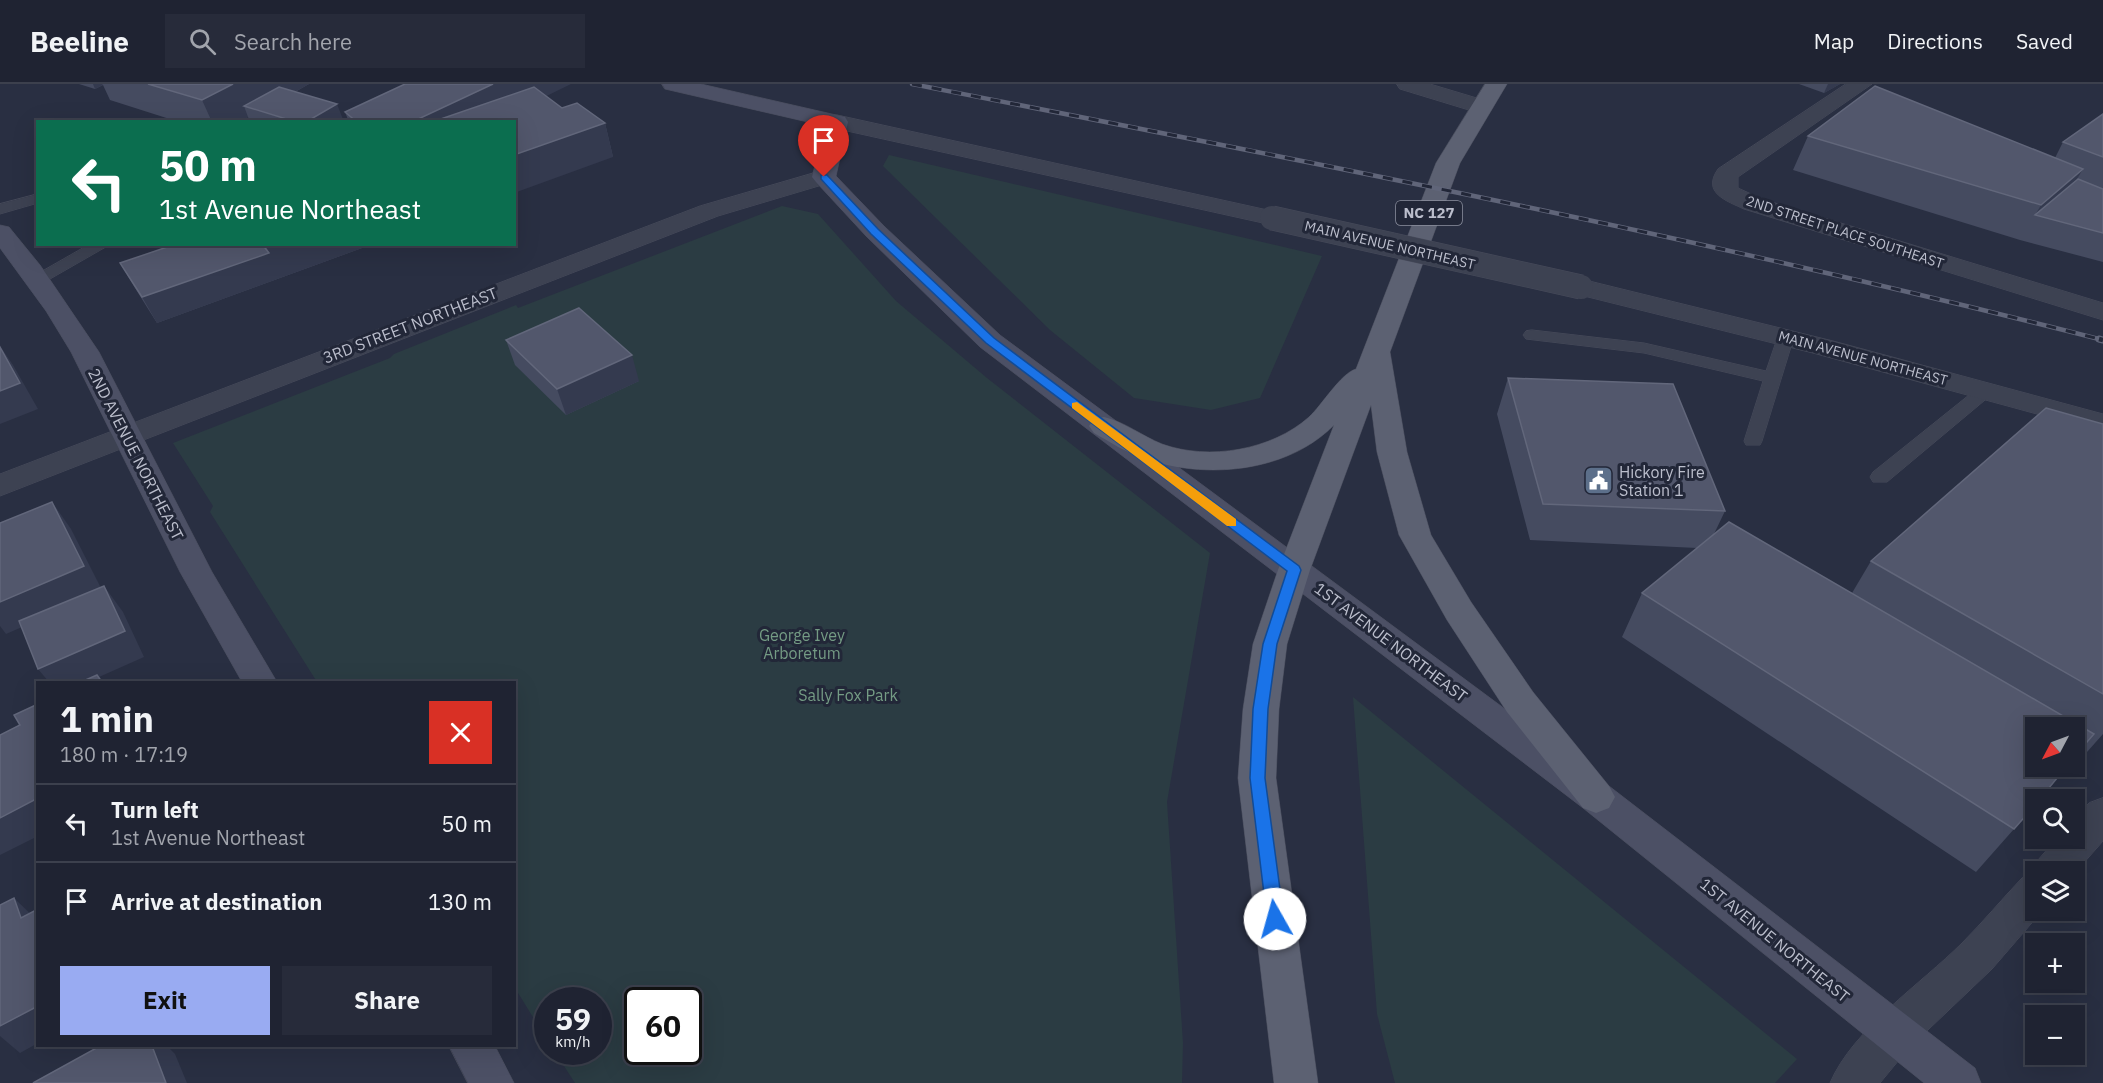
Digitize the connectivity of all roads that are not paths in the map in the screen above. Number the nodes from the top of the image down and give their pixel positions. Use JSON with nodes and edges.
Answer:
{"nodes":[{"id":1,"x":673,"y":84,"type":"edge"},
{"id":2,"x":1408,"y":84,"type":"edge"},
{"id":3,"x":1496,"y":84,"type":"edge"},
{"id":4,"x":1861,"y":84,"type":"edge"},
{"id":5,"x":1482,"y":107,"type":"junction"},
{"id":6,"x":837,"y":122,"type":"junction"},
{"id":7,"x":824,"y":177,"type":"junction"},
{"id":8,"x":36,"y":199,"type":"edge"},
{"id":9,"x":0,"y":209,"type":"edge"},
{"id":10,"x":0,"y":232,"type":"edge"},
{"id":11,"x":99,"y":246,"type":"edge"},
{"id":12,"x":37,"y":279,"type":"junction"},
{"id":13,"x":2103,"y":312,"type":"edge"},
{"id":14,"x":1532,"y":335,"type":"dead end"},
{"id":15,"x":1785,"y":337,"type":"junction"},
{"id":16,"x":1378,"y":349,"type":"junction"},
{"id":17,"x":1774,"y":378,"type":"junction"},
{"id":18,"x":1985,"y":391,"type":"junction"},
{"id":19,"x":2103,"y":423,"type":"edge"},
{"id":20,"x":1104,"y":426,"type":"junction"},
{"id":21,"x":129,"y":435,"type":"junction"},
{"id":22,"x":1753,"y":441,"type":"dead end"},
{"id":23,"x":1880,"y":477,"type":"dead end"},
{"id":24,"x":0,"y":486,"type":"edge"},
{"id":25,"x":1294,"y":570,"type":"junction"},
{"id":26,"x":260,"y":681,"type":"edge"},
{"id":27,"x":1596,"y":797,"type":"junction"},
{"id":28,"x":2103,"y":814,"type":"edge"},
{"id":29,"x":2062,"y":861,"type":"edge"},
{"id":30,"x":2025,"y":902,"type":"edge"},
{"id":31,"x":1893,"y":1034,"type":"junction"},
{"id":32,"x":472,"y":1047,"type":"edge"},
{"id":33,"x":492,"y":1083,"type":"edge"},
{"id":34,"x":1296,"y":1083,"type":"edge"},
{"id":35,"x":1852,"y":1083,"type":"edge"},
{"id":36,"x":1959,"y":1083,"type":"edge"}],
"edges":[{"from":1,"to":6,"type":"street","name":"MAIN AVENUE NORTHEAST"},
{"from":2,"to":5,"type":"street"},
{"from":3,"to":5,"type":"main road","number":"NC 127"},
{"from":4,"to":13,"type":"street","name":"2ND STREET PLACE SOUTHEAST"},
{"from":5,"to":16,"type":"main road","number":"NC 127"},
{"from":6,"to":7,"type":"street"},
{"from":6,"to":15,"type":"street","name":"MAIN AVENUE NORTHEAST","bridge":true},
{"from":7,"to":20,"type":"street","name":"1ST AVENUE NORTHEAST"},
{"from":7,"to":21,"type":"street","name":"3RD STREET NORTHEAST"},
{"from":8,"to":9,"type":"lane"},
{"from":10,"to":12,"type":"street","name":"2ND AVENUE NORTHEAST"},
{"from":11,"to":12,"type":"lane"},
{"from":12,"to":21,"type":"street","name":"2ND AVENUE NORTHEAST"},
{"from":14,"to":17,"type":"lane"},
{"from":15,"to":17,"type":"lane"},
{"from":15,"to":18,"type":"street","name":"MAIN AVENUE NORTHEAST"},
{"from":16,"to":20,"type":"main road"},
{"from":16,"to":25,"type":"main road","number":"NC 127"},
{"from":16,"to":27,"type":"main road"},
{"from":17,"to":22,"type":"lane"},
{"from":18,"to":19,"type":"street","name":"MAIN AVENUE NORTHEAST"},
{"from":18,"to":23,"type":"lane"},
{"from":20,"to":25,"type":"street","name":"1ST AVENUE NORTHEAST"},
{"from":21,"to":24,"type":"street","name":"3RD STREET NORTHEAST"},
{"from":21,"to":26,"type":"street","name":"2ND AVENUE NORTHEAST"},
{"from":25,"to":27,"type":"street","name":"1ST AVENUE NORTHEAST"},
{"from":25,"to":34,"type":"main road","number":"NC 127"},
{"from":27,"to":31,"type":"street","name":"1ST AVENUE NORTHEAST"},
{"from":28,"to":29,"type":"street"},
{"from":30,"to":31,"type":"street"},
{"from":31,"to":35,"type":"street"},
{"from":31,"to":36,"type":"street","name":"1ST AVENUE NORTHEAST"},
{"from":32,"to":33,"type":"street"}]}
